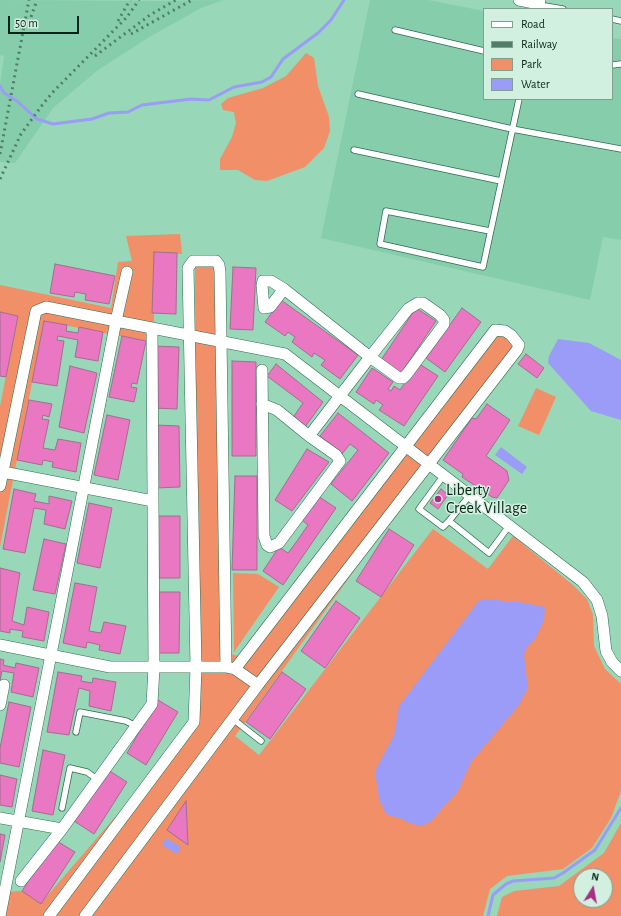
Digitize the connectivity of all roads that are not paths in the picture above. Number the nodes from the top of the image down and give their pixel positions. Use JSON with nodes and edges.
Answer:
{"nodes":[{"id":1,"x":519,"y":0,"type":"edge"},
{"id":2,"x":539,"y":4,"type":"edge"},
{"id":3,"x":558,"y":8,"type":"edge"},
{"id":4,"x":396,"y":30,"type":"dead end"},
{"id":5,"x":483,"y":51,"type":"edge"},
{"id":6,"x":358,"y":94,"type":"dead end"},
{"id":7,"x":519,"y":100,"type":"edge"},
{"id":8,"x":512,"y":129,"type":"junction"},
{"id":9,"x":354,"y":150,"type":"dead end"},
{"id":10,"x":621,"y":150,"type":"edge"},
{"id":11,"x":501,"y":181,"type":"junction"},
{"id":12,"x":490,"y":231,"type":"junction"},
{"id":13,"x":127,"y":272,"type":"dead end"},
{"id":14,"x":284,"y":289,"type":"dead end"},
{"id":15,"x":116,"y":321,"type":"junction"},
{"id":16,"x":152,"y":328,"type":"junction"},
{"id":17,"x":189,"y":334,"type":"junction"},
{"id":18,"x":220,"y":340,"type":"junction"},
{"id":19,"x":370,"y":357,"type":"junction"},
{"id":20,"x":262,"y":370,"type":"dead end"},
{"id":21,"x":340,"y":395,"type":"junction"},
{"id":22,"x":262,"y":404,"type":"junction"},
{"id":23,"x":310,"y":436,"type":"junction"},
{"id":24,"x":406,"y":445,"type":"junction"},
{"id":25,"x":430,"y":464,"type":"junction"},
{"id":26,"x":3,"y":472,"type":"junction"},
{"id":27,"x":444,"y":475,"type":"junction"},
{"id":28,"x":0,"y":486,"type":"edge"},
{"id":29,"x":84,"y":488,"type":"junction"},
{"id":30,"x":470,"y":495,"type":"junction"},
{"id":31,"x":153,"y":501,"type":"junction"},
{"id":32,"x":449,"y":521,"type":"junction"},
{"id":33,"x":509,"y":526,"type":"junction"},
{"id":34,"x":0,"y":645,"type":"edge"},
{"id":35,"x":51,"y":655,"type":"junction"},
{"id":36,"x":154,"y":667,"type":"junction"},
{"id":37,"x":196,"y":667,"type":"junction"},
{"id":38,"x":230,"y":668,"type":"junction"},
{"id":39,"x":621,"y":671,"type":"edge"},
{"id":40,"x":4,"y":685,"type":"dead end"},
{"id":41,"x":258,"y":685,"type":"junction"},
{"id":42,"x":0,"y":705,"type":"edge"},
{"id":43,"x":233,"y":719,"type":"junction"},
{"id":44,"x":137,"y":726,"type":"junction"},
{"id":45,"x":76,"y":732,"type":"dead end"},
{"id":46,"x":261,"y":740,"type":"dead end"},
{"id":47,"x":98,"y":780,"type":"junction"},
{"id":48,"x":62,"y":808,"type":"dead end"},
{"id":49,"x":0,"y":818,"type":"edge"},
{"id":50,"x":19,"y":821,"type":"junction"},
{"id":51,"x":62,"y":829,"type":"junction"},
{"id":52,"x":4,"y":878,"type":"edge"},
{"id":53,"x":21,"y":881,"type":"dead end"},
{"id":54,"x":0,"y":916,"type":"edge"},
{"id":55,"x":49,"y":916,"type":"edge"},
{"id":56,"x":85,"y":916,"type":"edge"}],
"edges":[{"from":1,"to":2,"type":"street"},
{"from":2,"to":3,"type":"lane"},
{"from":4,"to":5,"type":"lane"},
{"from":6,"to":8,"type":"lane"},
{"from":7,"to":8,"type":"lane"},
{"from":8,"to":10,"type":"lane"},
{"from":8,"to":11,"type":"lane"},
{"from":9,"to":11,"type":"lane"},
{"from":11,"to":12,"type":"lane"},
{"from":12,"to":12,"type":"lane"},
{"from":13,"to":15,"type":"street"},
{"from":14,"to":19,"type":"street"},
{"from":15,"to":16,"type":"street"},
{"from":15,"to":26,"type":"street"},
{"from":15,"to":29,"type":"street"},
{"from":16,"to":17,"type":"street"},
{"from":16,"to":31,"type":"street"},
{"from":17,"to":18,"type":"street"},
{"from":17,"to":18,"type":"street"},
{"from":17,"to":37,"type":"street"},
{"from":18,"to":21,"type":"street"},
{"from":18,"to":38,"type":"street"},
{"from":19,"to":19,"type":"street"},
{"from":19,"to":21,"type":"street"},
{"from":20,"to":22,"type":"street"},
{"from":21,"to":23,"type":"street"},
{"from":21,"to":24,"type":"street"},
{"from":22,"to":23,"type":"street"},
{"from":22,"to":23,"type":"street"},
{"from":24,"to":25,"type":"street"},
{"from":24,"to":25,"type":"street"},
{"from":24,"to":38,"type":"street"},
{"from":25,"to":27,"type":"street"},
{"from":25,"to":41,"type":"street"},
{"from":26,"to":28,"type":"street"},
{"from":26,"to":29,"type":"street"},
{"from":27,"to":30,"type":"street"},
{"from":27,"to":32,"type":"lane"},
{"from":29,"to":31,"type":"street"},
{"from":29,"to":35,"type":"street"},
{"from":30,"to":32,"type":"lane"},
{"from":30,"to":33,"type":"street"},
{"from":31,"to":36,"type":"street"},
{"from":32,"to":33,"type":"lane"},
{"from":33,"to":39,"type":"street"},
{"from":34,"to":35,"type":"street"},
{"from":35,"to":36,"type":"street"},
{"from":35,"to":50,"type":"street"},
{"from":36,"to":37,"type":"street"},
{"from":36,"to":44,"type":"street"},
{"from":37,"to":38,"type":"street"},
{"from":37,"to":55,"type":"street"},
{"from":38,"to":41,"type":"street"},
{"from":40,"to":42,"type":"street"},
{"from":41,"to":43,"type":"street"},
{"from":43,"to":46,"type":"lane"},
{"from":43,"to":56,"type":"street"},
{"from":44,"to":45,"type":"lane"},
{"from":44,"to":47,"type":"street"},
{"from":47,"to":48,"type":"lane"},
{"from":47,"to":51,"type":"street"},
{"from":49,"to":50,"type":"street"},
{"from":50,"to":51,"type":"street"},
{"from":50,"to":52,"type":"street"},
{"from":51,"to":53,"type":"street"},
{"from":52,"to":54,"type":"street"}]}
